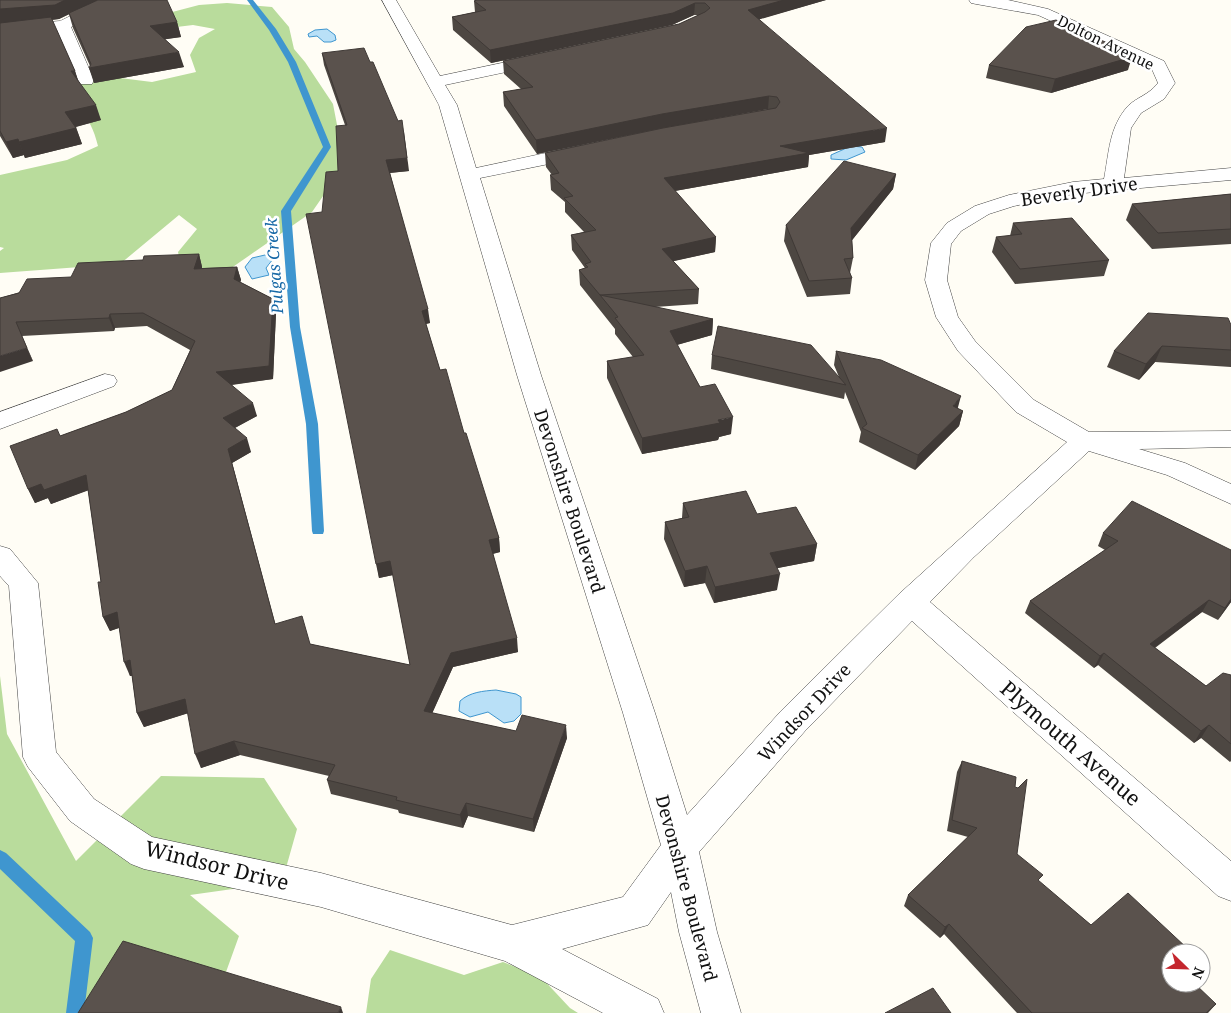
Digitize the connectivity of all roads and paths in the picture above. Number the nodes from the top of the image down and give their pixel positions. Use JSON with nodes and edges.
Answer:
{"nodes":[{"id":1,"x":111,"y":0,"type":"edge"},
{"id":2,"x":389,"y":0,"type":"edge"},
{"id":3,"x":976,"y":0,"type":"edge"},
{"id":4,"x":63,"y":25,"type":"junction"},
{"id":5,"x":0,"y":31,"type":"edge"},
{"id":6,"x":550,"y":65,"type":"edge"},
{"id":7,"x":86,"y":80,"type":"dead end"},
{"id":8,"x":439,"y":88,"type":"junction"},
{"id":9,"x":604,"y":147,"type":"edge"},
{"id":10,"x":1231,"y":174,"type":"edge"},
{"id":11,"x":469,"y":175,"type":"junction"},
{"id":12,"x":1113,"y":184,"type":"junction"},
{"id":13,"x":105,"y":381,"type":"dead end"},
{"id":14,"x":0,"y":421,"type":"edge"},
{"id":15,"x":1231,"y":439,"type":"edge"},
{"id":16,"x":1084,"y":441,"type":"junction"},
{"id":17,"x":1231,"y":495,"type":"edge"},
{"id":18,"x":0,"y":556,"type":"edge"},
{"id":19,"x":910,"y":602,"type":"junction"},
{"id":20,"x":680,"y":848,"type":"junction"},
{"id":21,"x":1231,"y":884,"type":"edge"},
{"id":22,"x":512,"y":944,"type":"junction"},
{"id":23,"x":644,"y":1013,"type":"edge"},
{"id":24,"x":722,"y":1013,"type":"edge"}],
"edges":[{"from":1,"to":4,"type":"street"},
{"from":2,"to":8,"type":"street","name":"Devonshire Boulevard"},
{"from":3,"to":12,"type":"street","name":"Dolton Avenue"},
{"from":4,"to":5,"type":"street"},
{"from":4,"to":7,"type":"street"},
{"from":6,"to":8,"type":"street"},
{"from":8,"to":11,"type":"street","name":"Devonshire Boulevard"},
{"from":9,"to":11,"type":"street"},
{"from":10,"to":12,"type":"street","name":"Beverly Drive"},
{"from":11,"to":20,"type":"street","name":"Devonshire Boulevard"},
{"from":12,"to":16,"type":"street","name":"Beverly Drive"},
{"from":13,"to":14,"type":"street"},
{"from":15,"to":16,"type":"street"},
{"from":16,"to":17,"type":"street","name":"Beverly Drive"},
{"from":16,"to":19,"type":"street","name":"Windsor Drive"},
{"from":18,"to":22,"type":"street","name":"Windsor Drive"},
{"from":19,"to":20,"type":"street","name":"Windsor Drive"},
{"from":19,"to":21,"type":"street","name":"Plymouth Avenue"},
{"from":20,"to":22,"type":"street","name":"Windsor Drive"},
{"from":20,"to":24,"type":"street","name":"Devonshire Boulevard"},
{"from":22,"to":23,"type":"street","name":"Windsor Drive"}]}
